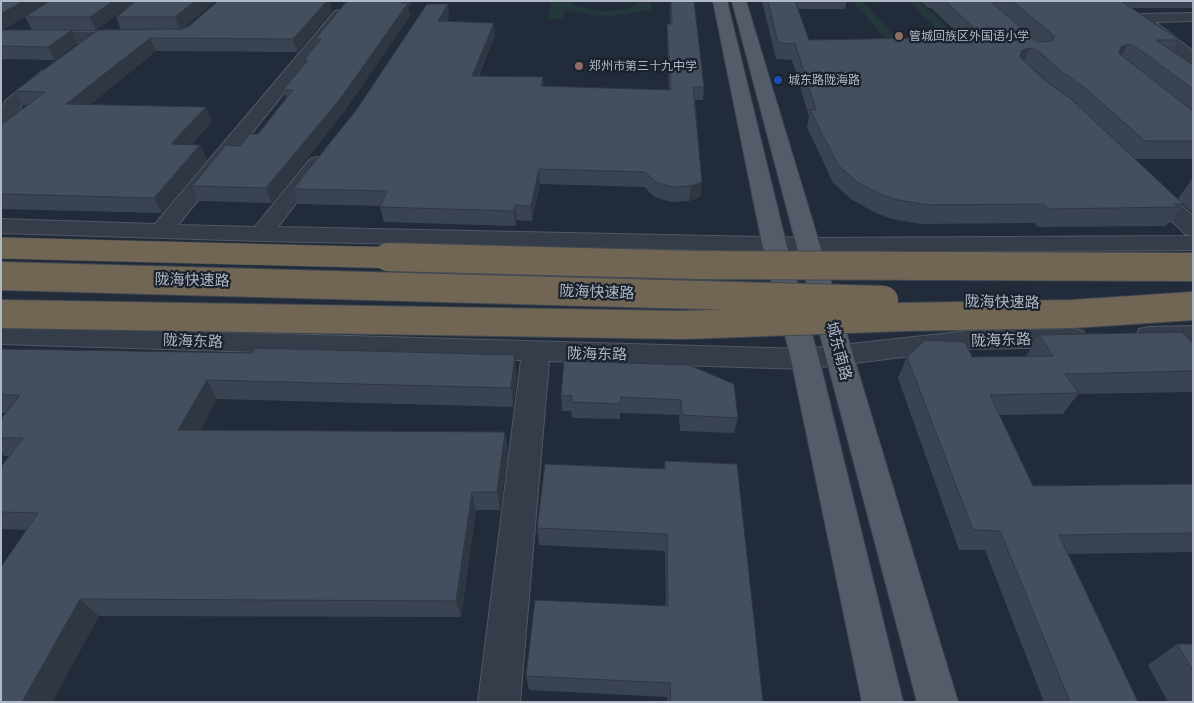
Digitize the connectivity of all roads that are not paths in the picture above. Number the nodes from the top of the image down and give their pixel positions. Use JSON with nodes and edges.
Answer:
{"nodes":[{"id":1,"x":720,"y":1,"type":"edge"},
{"id":2,"x":739,"y":1,"type":"edge"},
{"id":3,"x":331,"y":5,"type":"dead end"},
{"id":4,"x":1193,"y":17,"type":"edge"},
{"id":5,"x":32,"y":21,"type":"edge"},
{"id":6,"x":120,"y":21,"type":"edge"},
{"id":7,"x":99,"y":36,"type":"junction"},
{"id":8,"x":4,"y":38,"type":"edge"},
{"id":9,"x":146,"y":38,"type":"edge"},
{"id":10,"x":76,"y":53,"type":"edge"},
{"id":11,"x":1193,"y":59,"type":"edge"},
{"id":12,"x":61,"y":65,"type":"edge"},
{"id":13,"x":1,"y":135,"type":"edge"},
{"id":14,"x":328,"y":149,"type":"edge"},
{"id":15,"x":1138,"y":176,"type":"edge"},
{"id":16,"x":1,"y":226,"type":"edge"},
{"id":17,"x":1193,"y":229,"type":"edge"},
{"id":18,"x":161,"y":231,"type":"junction"},
{"id":19,"x":261,"y":234,"type":"junction"},
{"id":20,"x":1193,"y":242,"type":"edge"},
{"id":21,"x":774,"y":243,"type":"junction"},
{"id":22,"x":810,"y":245,"type":"junction"},
{"id":23,"x":1,"y":248,"type":"edge"},
{"id":24,"x":1193,"y":267,"type":"edge"},
{"id":25,"x":1,"y":276,"type":"edge"},
{"id":26,"x":1193,"y":299,"type":"edge"},
{"id":27,"x":1193,"y":306,"type":"edge"},
{"id":28,"x":1,"y":314,"type":"edge"},
{"id":29,"x":1,"y":335,"type":"edge"},
{"id":30,"x":1098,"y":337,"type":"edge"},
{"id":31,"x":1128,"y":337,"type":"edge"},
{"id":32,"x":1182,"y":343,"type":"edge"},
{"id":33,"x":536,"y":352,"type":"junction"},
{"id":34,"x":839,"y":354,"type":"junction"},
{"id":35,"x":805,"y":359,"type":"junction"},
{"id":36,"x":499,"y":702,"type":"edge"},
{"id":37,"x":883,"y":702,"type":"edge"},
{"id":38,"x":938,"y":702,"type":"edge"}],
"edges":[{"from":1,"to":21,"type":"main road"},
{"from":2,"to":22,"type":"main road","name":"城东南路"},
{"from":3,"to":18,"type":"street"},
{"from":4,"to":11,"type":"street"},
{"from":5,"to":8,"type":"street"},
{"from":6,"to":7,"type":"street"},
{"from":7,"to":8,"type":"street"},
{"from":7,"to":9,"type":"street"},
{"from":7,"to":10,"type":"street"},
{"from":12,"to":13,"type":"street"},
{"from":14,"to":19,"type":"street"},
{"from":15,"to":17,"type":"street"},
{"from":16,"to":18,"type":"street"},
{"from":18,"to":19,"type":"street"},
{"from":19,"to":21,"type":"street"},
{"from":20,"to":22,"type":"street"},
{"from":21,"to":22,"type":"street"},
{"from":21,"to":35,"type":"main road"},
{"from":22,"to":34,"type":"main road","name":"城东南路"},
{"from":23,"to":24,"type":"highway","name":"陇海快速路","bridge":true},
{"from":25,"to":26,"type":"highway","name":"陇海快速路","bridge":true},
{"from":27,"to":28,"type":"highway","bridge":true},
{"from":29,"to":33,"type":"street","name":"陇海东路"},
{"from":30,"to":34,"type":"street","name":"陇海东路"},
{"from":31,"to":32,"type":"street"},
{"from":33,"to":35,"type":"street","name":"陇海东路"},
{"from":33,"to":36,"type":"street"},
{"from":34,"to":35,"type":"street","name":"陇海东路"},
{"from":34,"to":38,"type":"main road","name":"城东南路"},
{"from":35,"to":37,"type":"main road"}]}
